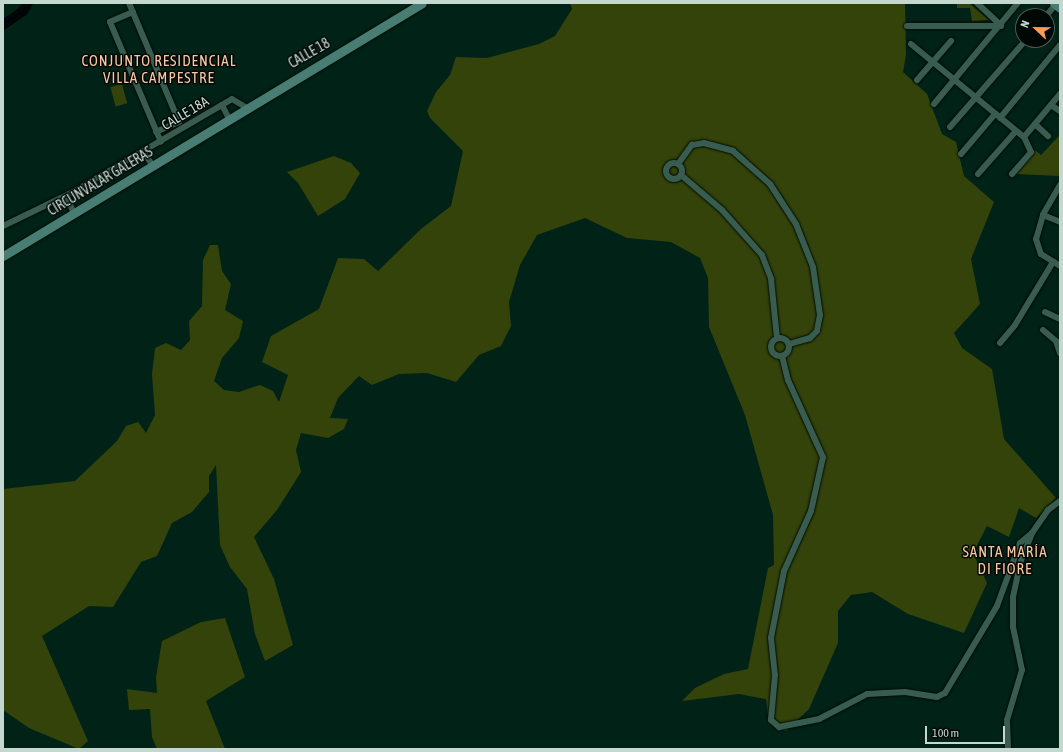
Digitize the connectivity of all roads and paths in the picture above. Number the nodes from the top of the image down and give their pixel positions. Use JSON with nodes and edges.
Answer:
{"nodes":[{"id":1,"x":129,"y":3,"type":"edge"},
{"id":2,"x":422,"y":3,"type":"edge"},
{"id":3,"x":977,"y":3,"type":"edge"},
{"id":4,"x":1018,"y":3,"type":"edge"},
{"id":5,"x":133,"y":12,"type":"junction"},
{"id":6,"x":907,"y":26,"type":"dead end"},
{"id":7,"x":1001,"y":26,"type":"junction"},
{"id":8,"x":951,"y":41,"type":"dead end"},
{"id":9,"x":911,"y":44,"type":"dead end"},
{"id":10,"x":1060,"y":45,"type":"edge"},
{"id":11,"x":1019,"y":48,"type":"edge"},
{"id":12,"x":933,"y":62,"type":"junction"},
{"id":13,"x":917,"y":80,"type":"dead end"},
{"id":14,"x":955,"y":83,"type":"junction"},
{"id":15,"x":1060,"y":94,"type":"edge"},
{"id":16,"x":976,"y":98,"type":"junction"},
{"id":17,"x":934,"y":104,"type":"dead end"},
{"id":18,"x":1051,"y":105,"type":"junction"},
{"id":19,"x":222,"y":106,"type":"junction"},
{"id":20,"x":247,"y":108,"type":"junction"},
{"id":21,"x":1060,"y":111,"type":"edge"},
{"id":22,"x":997,"y":116,"type":"junction"},
{"id":23,"x":229,"y":119,"type":"junction"},
{"id":24,"x":1035,"y":124,"type":"junction"},
{"id":25,"x":950,"y":128,"type":"dead end"},
{"id":26,"x":212,"y":130,"type":"joint"},
{"id":27,"x":1016,"y":131,"type":"junction"},
{"id":28,"x":156,"y":132,"type":"junction"},
{"id":29,"x":1048,"y":136,"type":"dead end"},
{"id":30,"x":1024,"y":137,"type":"junction"},
{"id":31,"x":161,"y":142,"type":"junction"},
{"id":32,"x":144,"y":153,"type":"junction"},
{"id":33,"x":961,"y":154,"type":"dead end"},
{"id":34,"x":678,"y":164,"type":"junction"},
{"id":35,"x":153,"y":166,"type":"junction"},
{"id":36,"x":682,"y":174,"type":"junction"},
{"id":37,"x":978,"y":174,"type":"dead end"},
{"id":38,"x":1012,"y":174,"type":"dead end"},
{"id":39,"x":1060,"y":185,"type":"edge"},
{"id":40,"x":66,"y":196,"type":"junction"},
{"id":41,"x":74,"y":214,"type":"junction"},
{"id":42,"x":1043,"y":215,"type":"junction"},
{"id":43,"x":1060,"y":222,"type":"edge"},
{"id":44,"x":3,"y":226,"type":"edge"},
{"id":45,"x":3,"y":256,"type":"edge"},
{"id":46,"x":1053,"y":262,"type":"junction"},
{"id":47,"x":1060,"y":266,"type":"edge"},
{"id":48,"x":1045,"y":312,"type":"dead end"},
{"id":49,"x":1060,"y":319,"type":"edge"},
{"id":50,"x":1043,"y":330,"type":"dead end"},
{"id":51,"x":777,"y":338,"type":"junction"},
{"id":52,"x":1000,"y":343,"type":"dead end"},
{"id":53,"x":789,"y":344,"type":"junction"},
{"id":54,"x":1060,"y":353,"type":"edge"},
{"id":55,"x":782,"y":356,"type":"junction"},
{"id":56,"x":1060,"y":501,"type":"edge"},
{"id":57,"x":1032,"y":532,"type":"junction"},
{"id":58,"x":1008,"y":749,"type":"edge"}],
"edges":[{"from":1,"to":5,"type":"street"},
{"from":2,"to":20,"type":"main road","name":"CALLE 18"},
{"from":3,"to":7,"type":"street"},
{"from":4,"to":7,"type":"street"},
{"from":5,"to":28,"type":"street"},
{"from":5,"to":28,"type":"street"},
{"from":6,"to":7,"type":"street"},
{"from":7,"to":14,"type":"street"},
{"from":8,"to":12,"type":"street"},
{"from":9,"to":12,"type":"street"},
{"from":10,"to":22,"type":"street"},
{"from":11,"to":16,"type":"street"},
{"from":12,"to":13,"type":"street"},
{"from":12,"to":14,"type":"street"},
{"from":14,"to":16,"type":"street"},
{"from":14,"to":17,"type":"street"},
{"from":15,"to":18,"type":"street"},
{"from":16,"to":22,"type":"street"},
{"from":16,"to":25,"type":"street"},
{"from":18,"to":21,"type":"street"},
{"from":18,"to":24,"type":"street"},
{"from":19,"to":20,"type":"street","name":"CALLE 18A"},
{"from":19,"to":23,"type":"street"},
{"from":19,"to":31,"type":"street","name":"CALLE 18A"},
{"from":20,"to":23,"type":"main road","name":"CALLE 18"},
{"from":22,"to":27,"type":"street"},
{"from":22,"to":33,"type":"street"},
{"from":23,"to":26,"type":"main road","name":"CALLE 18"},
{"from":24,"to":29,"type":"street"},
{"from":24,"to":30,"type":"street"},
{"from":26,"to":35,"type":"main road","name":"CIRCUNVALAR GALERAS"},
{"from":27,"to":30,"type":"street"},
{"from":27,"to":37,"type":"street"},
{"from":28,"to":31,"type":"street"},
{"from":30,"to":38,"type":"street"},
{"from":31,"to":32,"type":"street","name":"CALLE 18A"},
{"from":32,"to":35,"type":"street"},
{"from":32,"to":40,"type":"street","name":"CALLE 18A"},
{"from":34,"to":36,"type":"street"},
{"from":34,"to":36,"type":"street"},
{"from":34,"to":53,"type":"street"},
{"from":35,"to":41,"type":"main road","name":"CIRCUNVALAR GALERAS"},
{"from":36,"to":51,"type":"street"},
{"from":39,"to":42,"type":"street"},
{"from":40,"to":41,"type":"street"},
{"from":40,"to":44,"type":"street","name":"CALLE 18A"},
{"from":41,"to":45,"type":"main road","name":"CIRCUNVALAR GALERAS"},
{"from":42,"to":43,"type":"street"},
{"from":42,"to":46,"type":"street"},
{"from":46,"to":47,"type":"street"},
{"from":46,"to":52,"type":"street"},
{"from":48,"to":49,"type":"street"},
{"from":50,"to":54,"type":"street"},
{"from":51,"to":53,"type":"street"},
{"from":51,"to":55,"type":"street"},
{"from":53,"to":55,"type":"street"},
{"from":55,"to":57,"type":"street"},
{"from":56,"to":57,"type":"street"},
{"from":57,"to":58,"type":"street"}]}
